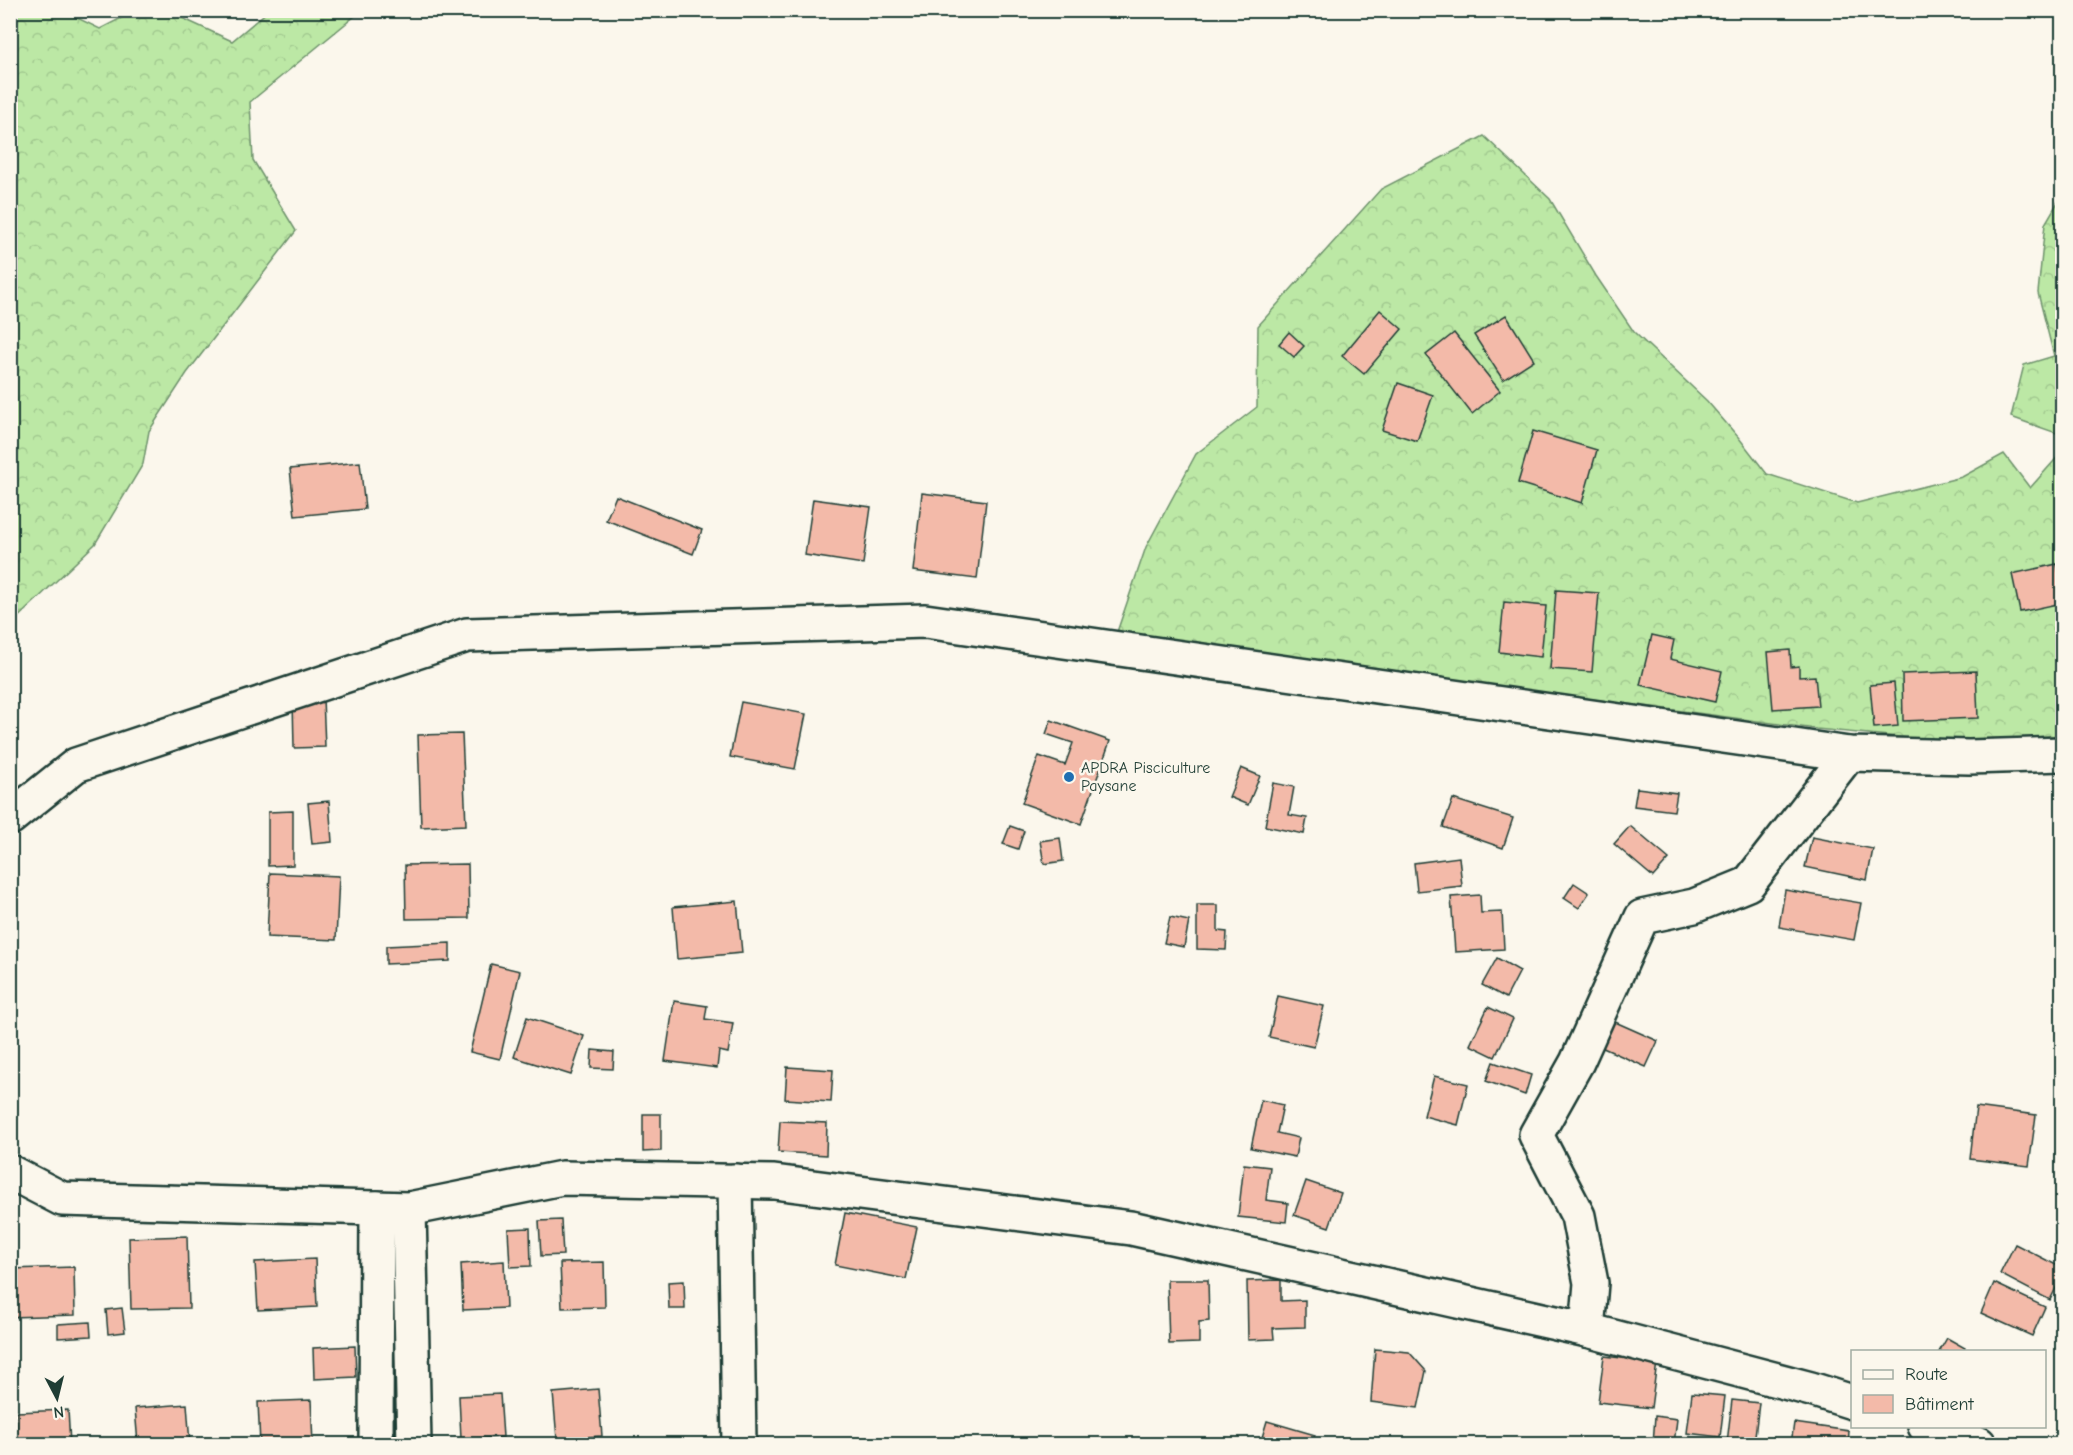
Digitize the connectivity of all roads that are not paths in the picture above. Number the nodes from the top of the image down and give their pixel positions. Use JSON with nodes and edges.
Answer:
{"nodes":[{"id":1,"x":1849,"y":754,"type":"junction"},
{"id":2,"x":2062,"y":754,"type":"edge"},
{"id":3,"x":10,"y":818,"type":"edge"},
{"id":4,"x":10,"y":1172,"type":"edge"},
{"id":5,"x":735,"y":1181,"type":"junction"},
{"id":6,"x":393,"y":1208,"type":"junction"},
{"id":7,"x":1587,"y":1330,"type":"junction"},
{"id":8,"x":1851,"y":1402,"type":"edge"},
{"id":9,"x":1931,"y":1428,"type":"edge"},
{"id":10,"x":376,"y":1444,"type":"edge"},
{"id":11,"x":414,"y":1444,"type":"edge"},
{"id":12,"x":739,"y":1444,"type":"edge"},
{"id":13,"x":1979,"y":1444,"type":"edge"}],
"edges":[{"from":1,"to":2,"type":"street"},
{"from":1,"to":3,"type":"street"},
{"from":1,"to":7,"type":"street"},
{"from":4,"to":6,"type":"street"},
{"from":5,"to":6,"type":"street"},
{"from":5,"to":7,"type":"street"},
{"from":5,"to":12,"type":"street"},
{"from":6,"to":10,"type":"street"},
{"from":6,"to":11,"type":"street"},
{"from":7,"to":8,"type":"street"},
{"from":9,"to":13,"type":"street"}]}
